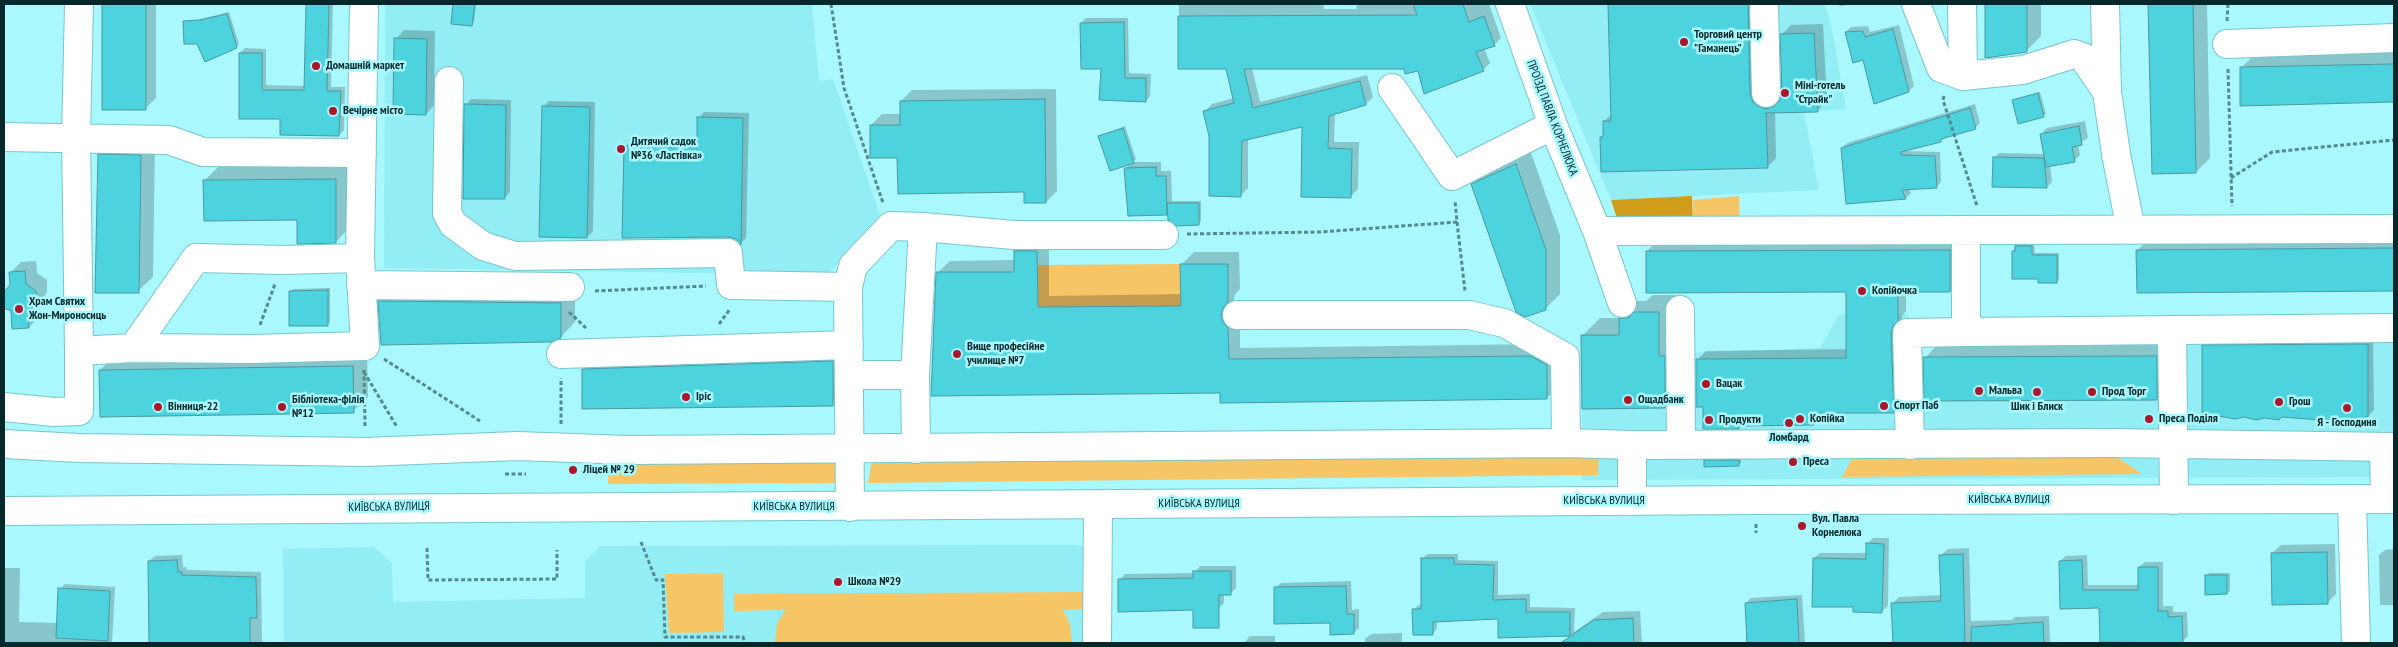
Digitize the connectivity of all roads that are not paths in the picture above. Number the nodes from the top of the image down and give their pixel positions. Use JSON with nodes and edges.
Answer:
{"nodes":[{"id":1,"x":79,"y":4,"type":"edge"},
{"id":2,"x":364,"y":4,"type":"edge"},
{"id":3,"x":1510,"y":4,"type":"edge"},
{"id":4,"x":1764,"y":4,"type":"edge"},
{"id":5,"x":1916,"y":4,"type":"edge"},
{"id":6,"x":1962,"y":4,"type":"edge"},
{"id":7,"x":2105,"y":4,"type":"edge"},
{"id":8,"x":2394,"y":38,"type":"edge"},
{"id":9,"x":2227,"y":44,"type":"road end"},
{"id":10,"x":1955,"y":73,"type":"junction"},
{"id":11,"x":449,"y":81,"type":"dead end"},
{"id":12,"x":1392,"y":88,"type":"dead end"},
{"id":13,"x":2107,"y":92,"type":"junction"},
{"id":14,"x":1766,"y":93,"type":"dead end"},
{"id":15,"x":1553,"y":125,"type":"junction"},
{"id":16,"x":4,"y":137,"type":"edge"},
{"id":17,"x":76,"y":138,"type":"junction"},
{"id":18,"x":362,"y":153,"type":"junction"},
{"id":19,"x":922,"y":227,"type":"junction"},
{"id":20,"x":1973,"y":230,"type":"junction"},
{"id":21,"x":2131,"y":230,"type":"junction"},
{"id":22,"x":2394,"y":230,"type":"edge"},
{"id":23,"x":1597,"y":231,"type":"junction"},
{"id":24,"x":1164,"y":234,"type":"road end"},
{"id":25,"x":360,"y":258,"type":"junction"},
{"id":26,"x":361,"y":285,"type":"junction"},
{"id":27,"x":848,"y":287,"type":"junction"},
{"id":28,"x":576,"y":295,"type":"road end"},
{"id":29,"x":1622,"y":303,"type":"dead end"},
{"id":30,"x":1680,"y":310,"type":"dead end"},
{"id":31,"x":1237,"y":315,"type":"dead end"},
{"id":32,"x":2394,"y":328,"type":"edge"},
{"id":33,"x":2172,"y":330,"type":"junction"},
{"id":34,"x":1966,"y":332,"type":"junction"},
{"id":35,"x":849,"y":345,"type":"junction"},
{"id":36,"x":133,"y":348,"type":"junction"},
{"id":37,"x":79,"y":352,"type":"junction"},
{"id":38,"x":561,"y":354,"type":"road end"},
{"id":39,"x":849,"y":375,"type":"junction"},
{"id":40,"x":916,"y":376,"type":"junction"},
{"id":41,"x":4,"y":407,"type":"edge"},
{"id":42,"x":79,"y":412,"type":"junction"},
{"id":43,"x":1566,"y":443,"type":"junction"},
{"id":44,"x":4,"y":444,"type":"edge"},
{"id":45,"x":1910,"y":444,"type":"junction"},
{"id":46,"x":2174,"y":444,"type":"junction"},
{"id":47,"x":1632,"y":445,"type":"junction"},
{"id":48,"x":1681,"y":445,"type":"junction"},
{"id":49,"x":2389,"y":447,"type":"edge"},
{"id":50,"x":79,"y":448,"type":"junction"},
{"id":51,"x":916,"y":448,"type":"junction"},
{"id":52,"x":849,"y":449,"type":"junction"},
{"id":53,"x":2390,"y":499,"type":"edge"},
{"id":54,"x":2174,"y":500,"type":"junction"},
{"id":55,"x":2352,"y":500,"type":"junction"},
{"id":56,"x":1632,"y":501,"type":"junction"},
{"id":57,"x":1098,"y":505,"type":"junction"},
{"id":58,"x":850,"y":507,"type":"junction"},
{"id":59,"x":4,"y":511,"type":"edge"},
{"id":60,"x":1097,"y":643,"type":"edge"},
{"id":61,"x":2356,"y":643,"type":"edge"}],
"edges":[{"from":1,"to":17,"type":"main road"},
{"from":2,"to":18,"type":"main road"},
{"from":3,"to":15,"type":"main road","name":"ПРОЇЗД ПАВЛА КОРНЕЛЮКА"},
{"from":4,"to":14,"type":"main road"},
{"from":5,"to":10,"type":"main road"},
{"from":6,"to":10,"type":"main road"},
{"from":7,"to":13,"type":"main road"},
{"from":8,"to":9,"type":"main road"},
{"from":10,"to":13,"type":"main road"},
{"from":11,"to":27,"type":"main road"},
{"from":12,"to":15,"type":"main road"},
{"from":13,"to":21,"type":"main road"},
{"from":15,"to":23,"type":"main road","name":"ПРОЇЗД ПАВЛА КОРНЕЛЮКА"},
{"from":16,"to":17,"type":"main road"},
{"from":17,"to":18,"type":"main road"},
{"from":17,"to":37,"type":"main road"},
{"from":18,"to":25,"type":"main road"},
{"from":19,"to":24,"type":"main road"},
{"from":19,"to":27,"type":"main road"},
{"from":19,"to":40,"type":"main road"},
{"from":20,"to":21,"type":"main road"},
{"from":20,"to":23,"type":"main road"},
{"from":20,"to":34,"type":"main road"},
{"from":21,"to":22,"type":"main road"},
{"from":23,"to":29,"type":"main road","name":"ПРОЇЗД ПАВЛА КОРНЕЛЮКА"},
{"from":25,"to":26,"type":"main road"},
{"from":25,"to":36,"type":"main road"},
{"from":26,"to":28,"type":"main road"},
{"from":26,"to":36,"type":"main road"},
{"from":27,"to":35,"type":"main road"},
{"from":30,"to":48,"type":"main road"},
{"from":31,"to":43,"type":"main road"},
{"from":32,"to":33,"type":"main road"},
{"from":33,"to":34,"type":"main road"},
{"from":33,"to":46,"type":"main road"},
{"from":34,"to":45,"type":"main road"},
{"from":35,"to":38,"type":"main road"},
{"from":35,"to":39,"type":"main road"},
{"from":36,"to":37,"type":"main road"},
{"from":37,"to":42,"type":"main road"},
{"from":39,"to":40,"type":"main road"},
{"from":39,"to":52,"type":"main road"},
{"from":40,"to":51,"type":"main road"},
{"from":41,"to":42,"type":"main road"},
{"from":42,"to":50,"type":"main road"},
{"from":43,"to":47,"type":"main road"},
{"from":43,"to":51,"type":"main road"},
{"from":44,"to":50,"type":"main road"},
{"from":45,"to":46,"type":"main road"},
{"from":45,"to":48,"type":"main road"},
{"from":46,"to":49,"type":"main road"},
{"from":46,"to":54,"type":"main road"},
{"from":47,"to":48,"type":"main road"},
{"from":47,"to":56,"type":"main road"},
{"from":49,"to":53,"type":"main road"},
{"from":50,"to":52,"type":"main road"},
{"from":51,"to":52,"type":"main road"},
{"from":52,"to":58,"type":"main road"},
{"from":53,"to":55,"type":"main road","name":"КИЇВСЬКА ВУЛИЦЯ"},
{"from":54,"to":55,"type":"main road","name":"КИЇВСЬКА ВУЛИЦЯ"},
{"from":54,"to":56,"type":"main road","name":"КИЇВСЬКА ВУЛИЦЯ"},
{"from":55,"to":61,"type":"main road"},
{"from":56,"to":57,"type":"main road","name":"КИЇВСЬКА ВУЛИЦЯ"},
{"from":57,"to":58,"type":"main road","name":"КИЇВСЬКА ВУЛИЦЯ"},
{"from":57,"to":60,"type":"main road"},
{"from":58,"to":59,"type":"main road","name":"КИЇВСЬКА ВУЛИЦЯ"}]}
